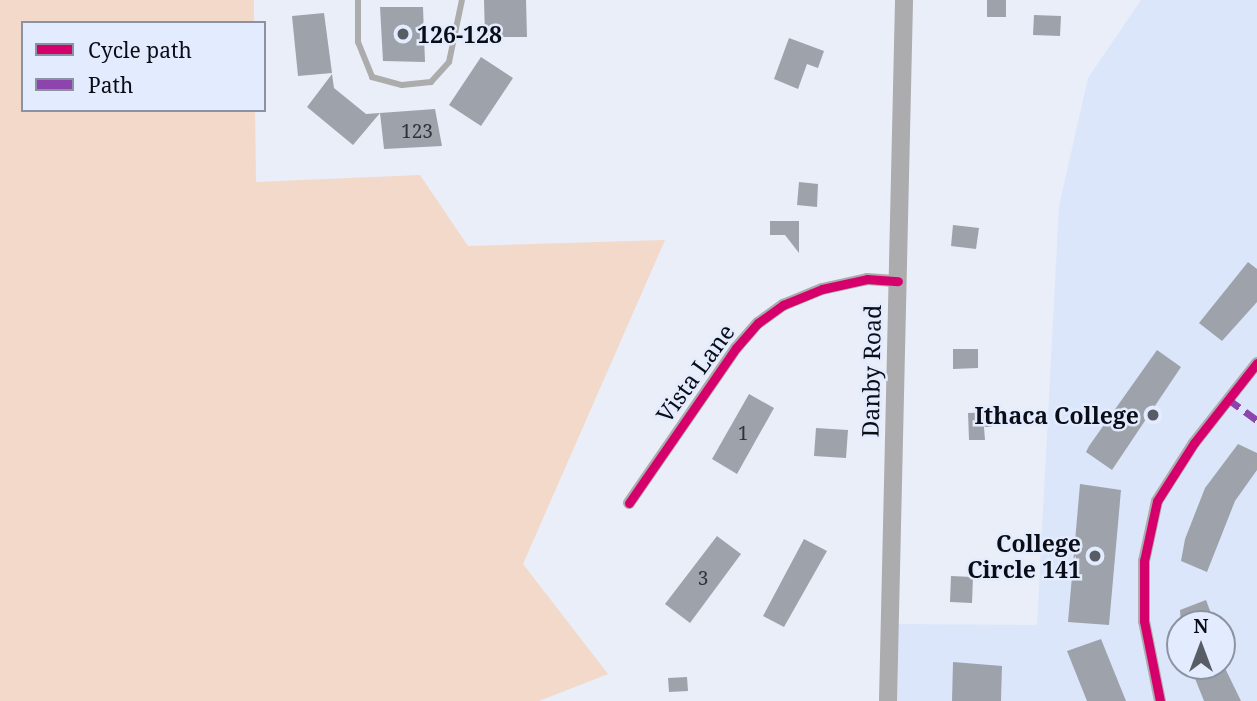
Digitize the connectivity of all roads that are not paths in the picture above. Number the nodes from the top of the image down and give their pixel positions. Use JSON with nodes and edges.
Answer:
{"nodes":[{"id":1,"x":358,"y":0,"type":"edge"},
{"id":2,"x":462,"y":0,"type":"edge"},
{"id":3,"x":904,"y":0,"type":"edge"},
{"id":4,"x":898,"y":281,"type":"junction"},
{"id":5,"x":1257,"y":363,"type":"edge"},
{"id":6,"x":629,"y":503,"type":"dead end"},
{"id":7,"x":888,"y":701,"type":"edge"},
{"id":8,"x":1160,"y":701,"type":"edge"}],
"edges":[{"from":1,"to":2,"type":"lane"},
{"from":3,"to":4,"type":"main road","name":"Danby Road"},
{"from":4,"to":6,"type":"street","name":"Vista Lane"},
{"from":4,"to":7,"type":"main road","name":"Danby Road"},
{"from":5,"to":8,"type":"street"}]}
